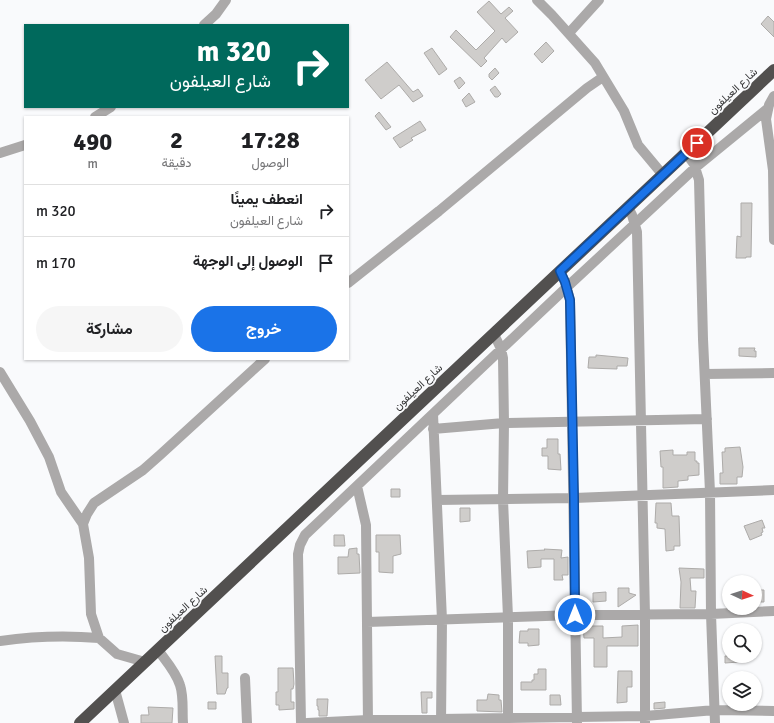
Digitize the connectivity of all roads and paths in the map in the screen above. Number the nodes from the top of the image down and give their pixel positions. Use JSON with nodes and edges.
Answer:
{"nodes":[{"id":1,"x":226,"y":0,"type":"edge"},
{"id":2,"x":537,"y":0,"type":"edge"},
{"id":3,"x":599,"y":0,"type":"edge"},
{"id":4,"x":205,"y":24,"type":"edge"},
{"id":5,"x":568,"y":33,"type":"junction"},
{"id":6,"x":774,"y":70,"type":"edge"},
{"id":7,"x":603,"y":77,"type":"junction"},
{"id":8,"x":774,"y":96,"type":"edge"},
{"id":9,"x":109,"y":108,"type":"edge"},
{"id":10,"x":767,"y":109,"type":"junction"},
{"id":11,"x":97,"y":116,"type":"edge"},
{"id":12,"x":24,"y":146,"type":"edge"},
{"id":13,"x":0,"y":153,"type":"edge"},
{"id":14,"x":686,"y":153,"type":"junction"},
{"id":15,"x":695,"y":168,"type":"junction"},
{"id":16,"x":663,"y":175,"type":"junction"},
{"id":17,"x":628,"y":208,"type":"junction"},
{"id":18,"x":635,"y":224,"type":"junction"},
{"id":19,"x":774,"y":240,"type":"edge"},
{"id":20,"x":560,"y":271,"type":"junction"},
{"id":21,"x":349,"y":282,"type":"edge"},
{"id":22,"x":567,"y":287,"type":"junction"},
{"id":23,"x":494,"y":334,"type":"junction"},
{"id":24,"x":501,"y":349,"type":"junction"},
{"id":25,"x":264,"y":360,"type":"edge"},
{"id":26,"x":0,"y":372,"type":"edge"},
{"id":27,"x":774,"y":373,"type":"edge"},
{"id":28,"x":705,"y":374,"type":"junction"},
{"id":29,"x":433,"y":414,"type":"junction"},
{"id":30,"x":707,"y":419,"type":"junction"},
{"id":31,"x":640,"y":420,"type":"junction"},
{"id":32,"x":572,"y":421,"type":"junction"},
{"id":33,"x":504,"y":423,"type":"junction"},
{"id":34,"x":433,"y":430,"type":"junction"},
{"id":35,"x":357,"y":486,"type":"junction"},
{"id":36,"x":774,"y":490,"type":"edge"},
{"id":37,"x":710,"y":492,"type":"junction"},
{"id":38,"x":642,"y":495,"type":"junction"},
{"id":39,"x":574,"y":498,"type":"junction"},
{"id":40,"x":437,"y":500,"type":"junction"},
{"id":41,"x":503,"y":500,"type":"junction"},
{"id":42,"x":83,"y":524,"type":"junction"},
{"id":43,"x":774,"y":612,"type":"edge"},
{"id":44,"x":711,"y":614,"type":"junction"},
{"id":45,"x":575,"y":615,"type":"junction"},
{"id":46,"x":645,"y":615,"type":"junction"},
{"id":47,"x":508,"y":617,"type":"junction"},
{"id":48,"x":442,"y":620,"type":"junction"},
{"id":49,"x":367,"y":622,"type":"junction"},
{"id":50,"x":99,"y":638,"type":"junction"},
{"id":51,"x":0,"y":641,"type":"edge"},
{"id":52,"x":158,"y":650,"type":"junction"},
{"id":53,"x":145,"y":662,"type":"junction"},
{"id":54,"x":245,"y":678,"type":"dead end"},
{"id":55,"x":115,"y":690,"type":"junction"},
{"id":56,"x":715,"y":710,"type":"junction"},
{"id":57,"x":774,"y":711,"type":"edge"},
{"id":58,"x":645,"y":719,"type":"edge"},
{"id":59,"x":508,"y":720,"type":"edge"},
{"id":60,"x":577,"y":720,"type":"edge"},
{"id":61,"x":441,"y":721,"type":"edge"},
{"id":62,"x":122,"y":722,"type":"edge"},
{"id":63,"x":368,"y":722,"type":"edge"},
{"id":64,"x":80,"y":723,"type":"edge"},
{"id":65,"x":183,"y":723,"type":"edge"},
{"id":66,"x":247,"y":723,"type":"edge"},
{"id":67,"x":301,"y":723,"type":"edge"},
{"id":68,"x":307,"y":723,"type":"edge"},
{"id":69,"x":715,"y":723,"type":"edge"}],
"edges":[{"from":1,"to":4,"type":"street"},
{"from":2,"to":5,"type":"street"},
{"from":3,"to":5,"type":"street"},
{"from":5,"to":7,"type":"street"},
{"from":6,"to":14,"type":"highway","name":"شارع العيلفون"},
{"from":7,"to":16,"type":"street"},
{"from":7,"to":21,"type":"street"},
{"from":8,"to":10,"type":"street"},
{"from":9,"to":11,"type":"street"},
{"from":10,"to":15,"type":"street"},
{"from":10,"to":19,"type":"street"},
{"from":12,"to":13,"type":"street"},
{"from":14,"to":15,"type":"street"},
{"from":14,"to":16,"type":"highway","name":"شارع العيلفون"},
{"from":15,"to":18,"type":"street"},
{"from":15,"to":28,"type":"street"},
{"from":16,"to":17,"type":"highway","name":"شارع العيلفون"},
{"from":17,"to":18,"type":"street"},
{"from":17,"to":20,"type":"highway","name":"شارع العيلفون"},
{"from":18,"to":22,"type":"street"},
{"from":18,"to":31,"type":"street"},
{"from":20,"to":22,"type":"street"},
{"from":20,"to":23,"type":"highway","name":"شارع العيلفون"},
{"from":22,"to":24,"type":"street"},
{"from":22,"to":32,"type":"street"},
{"from":23,"to":24,"type":"street"},
{"from":23,"to":52,"type":"highway","name":"شارع العيلفون"},
{"from":24,"to":29,"type":"street"},
{"from":24,"to":33,"type":"street"},
{"from":25,"to":42,"type":"street"},
{"from":26,"to":42,"type":"street"},
{"from":27,"to":28,"type":"street"},
{"from":28,"to":30,"type":"street"},
{"from":29,"to":34,"type":"street"},
{"from":29,"to":35,"type":"street"},
{"from":30,"to":31,"type":"street"},
{"from":30,"to":37,"type":"street"},
{"from":31,"to":32,"type":"street"},
{"from":31,"to":38,"type":"street"},
{"from":32,"to":33,"type":"street"},
{"from":32,"to":39,"type":"street"},
{"from":33,"to":34,"type":"street"},
{"from":33,"to":41,"type":"street"},
{"from":34,"to":40,"type":"street"},
{"from":35,"to":49,"type":"street"},
{"from":35,"to":67,"type":"street"},
{"from":36,"to":37,"type":"street"},
{"from":37,"to":38,"type":"street"},
{"from":37,"to":44,"type":"street"},
{"from":38,"to":39,"type":"street"},
{"from":38,"to":46,"type":"street"},
{"from":39,"to":41,"type":"street"},
{"from":39,"to":45,"type":"street"},
{"from":40,"to":41,"type":"street"},
{"from":40,"to":48,"type":"street"},
{"from":41,"to":47,"type":"street"},
{"from":42,"to":50,"type":"street"},
{"from":43,"to":44,"type":"street"},
{"from":44,"to":46,"type":"street"},
{"from":44,"to":56,"type":"street"},
{"from":45,"to":46,"type":"street"},
{"from":45,"to":47,"type":"street"},
{"from":45,"to":60,"type":"street"},
{"from":46,"to":58,"type":"street"},
{"from":47,"to":48,"type":"street"},
{"from":47,"to":59,"type":"street"},
{"from":48,"to":49,"type":"street"},
{"from":48,"to":61,"type":"street"},
{"from":49,"to":63,"type":"street"},
{"from":50,"to":51,"type":"street"},
{"from":50,"to":53,"type":"street"},
{"from":52,"to":53,"type":"highway","name":"شارع العيلفون"},
{"from":52,"to":65,"type":"street"},
{"from":53,"to":55,"type":"highway","name":"شارع العيلفون"},
{"from":54,"to":66,"type":"street"},
{"from":55,"to":62,"type":"street"},
{"from":55,"to":64,"type":"highway","name":"شارع العيلفون"},
{"from":56,"to":57,"type":"street"},
{"from":56,"to":58,"type":"street"},
{"from":56,"to":69,"type":"street"},
{"from":58,"to":60,"type":"street"},
{"from":59,"to":60,"type":"street"},
{"from":59,"to":61,"type":"street"},
{"from":61,"to":63,"type":"street"},
{"from":63,"to":68,"type":"street"}]}
